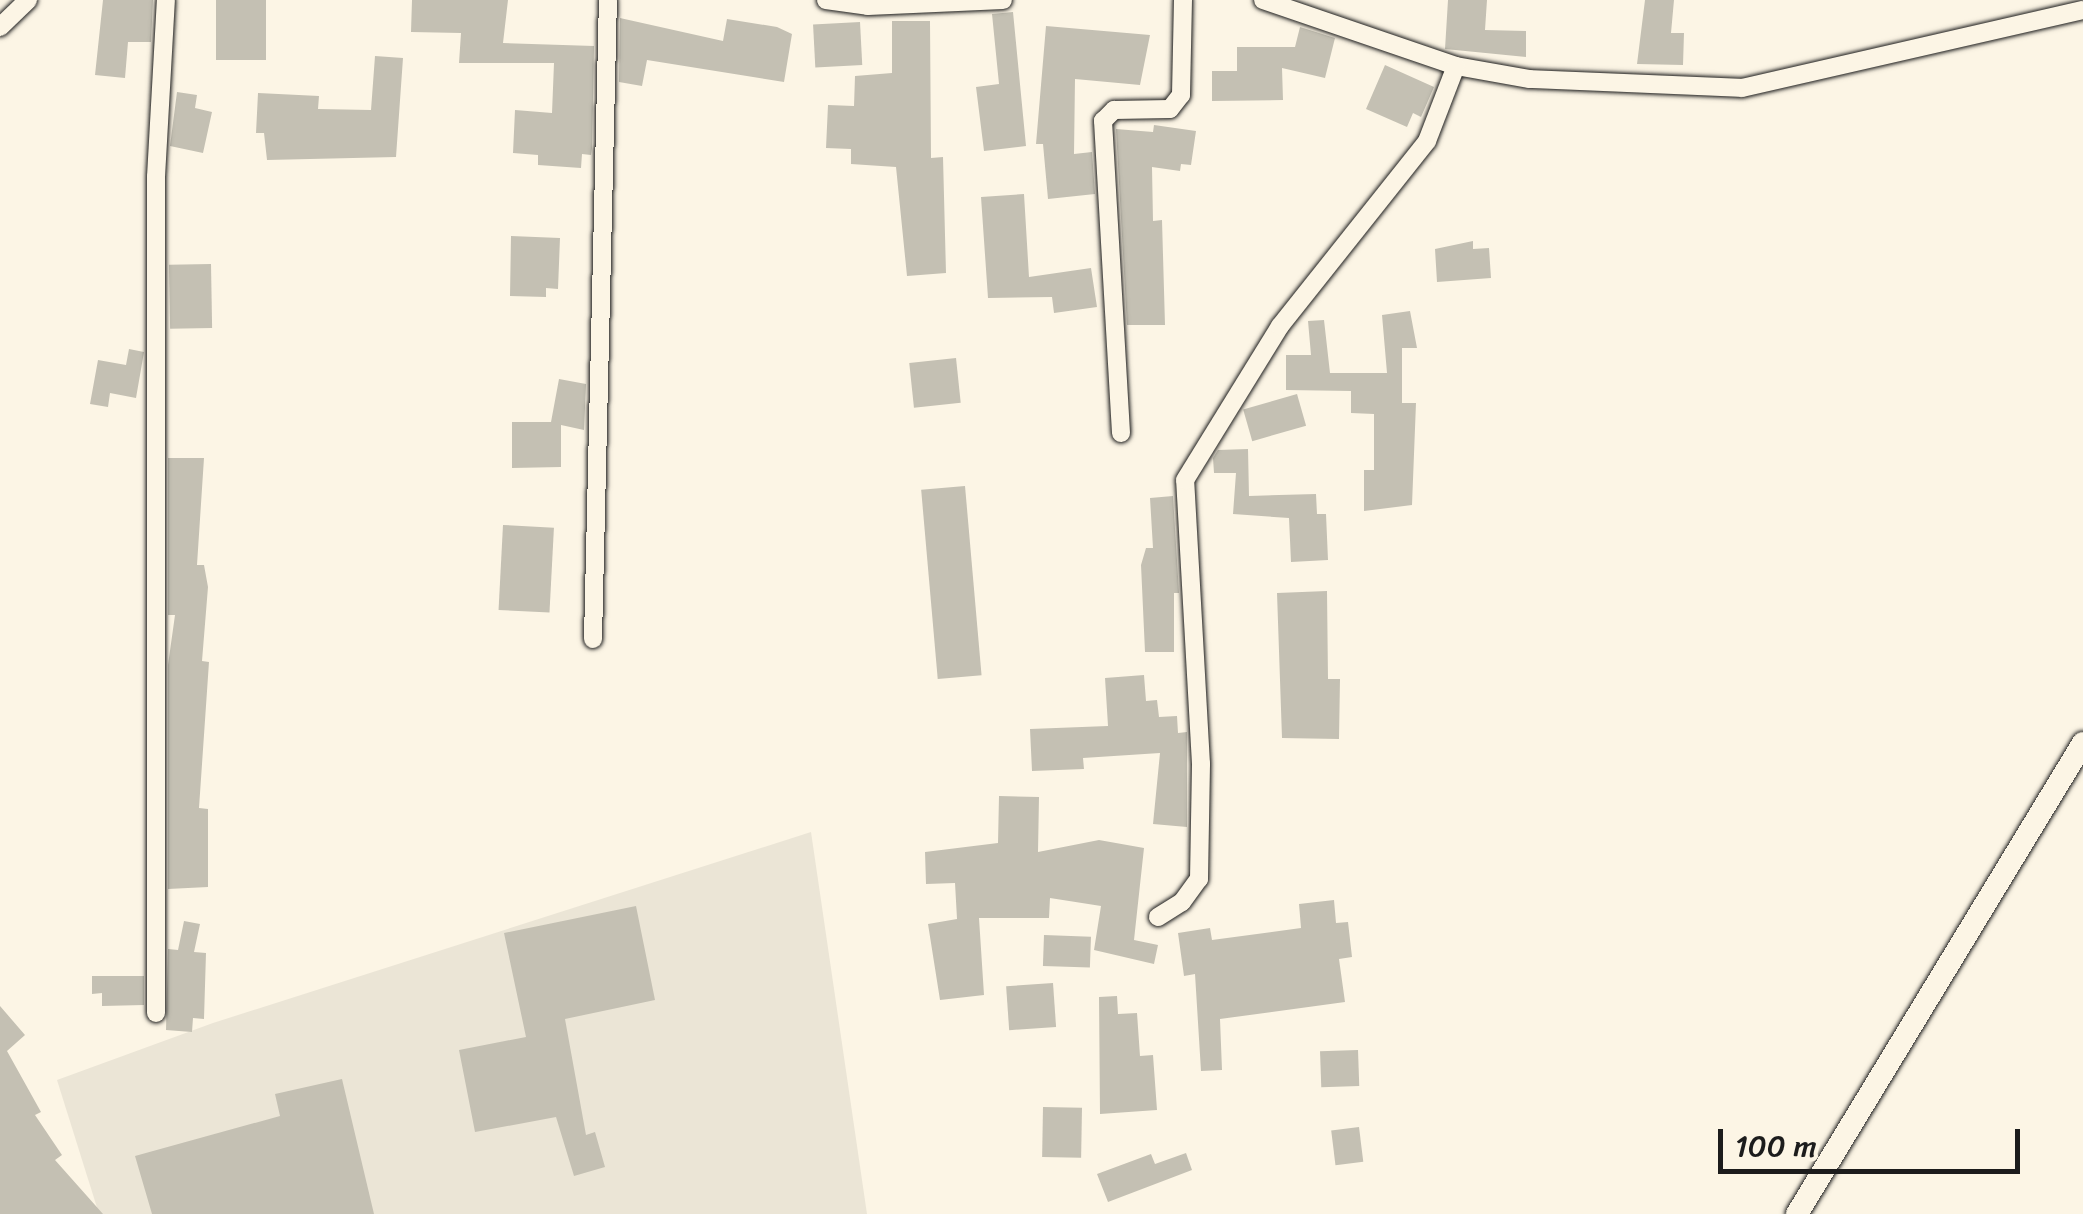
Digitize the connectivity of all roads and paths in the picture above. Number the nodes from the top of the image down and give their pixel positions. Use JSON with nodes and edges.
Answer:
{"nodes":[{"id":1,"x":28,"y":0,"type":"edge"},
{"id":2,"x":166,"y":0,"type":"edge"},
{"id":3,"x":608,"y":0,"type":"edge"},
{"id":4,"x":826,"y":0,"type":"edge"},
{"id":5,"x":1003,"y":0,"type":"edge"},
{"id":6,"x":1182,"y":0,"type":"edge"},
{"id":7,"x":1263,"y":0,"type":"edge"},
{"id":8,"x":911,"y":2,"type":"edge"},
{"id":9,"x":2083,"y":10,"type":"edge"},
{"id":10,"x":0,"y":27,"type":"edge"},
{"id":11,"x":1456,"y":66,"type":"junction"},
{"id":12,"x":1122,"y":433,"type":"dead end"},
{"id":13,"x":593,"y":640,"type":"dead end"},
{"id":14,"x":2083,"y":744,"type":"edge"},
{"id":15,"x":1158,"y":917,"type":"dead end"},
{"id":16,"x":156,"y":1013,"type":"dead end"},
{"id":17,"x":1797,"y":1214,"type":"edge"}],
"edges":[{"from":1,"to":10,"type":"street"},
{"from":2,"to":16,"type":"street"},
{"from":3,"to":13,"type":"street"},
{"from":4,"to":8,"type":"street"},
{"from":5,"to":8,"type":"street"},
{"from":6,"to":12,"type":"street"},
{"from":7,"to":11,"type":"street"},
{"from":9,"to":11,"type":"street"},
{"from":11,"to":15,"type":"street"},
{"from":14,"to":17,"type":"main road"}]}
